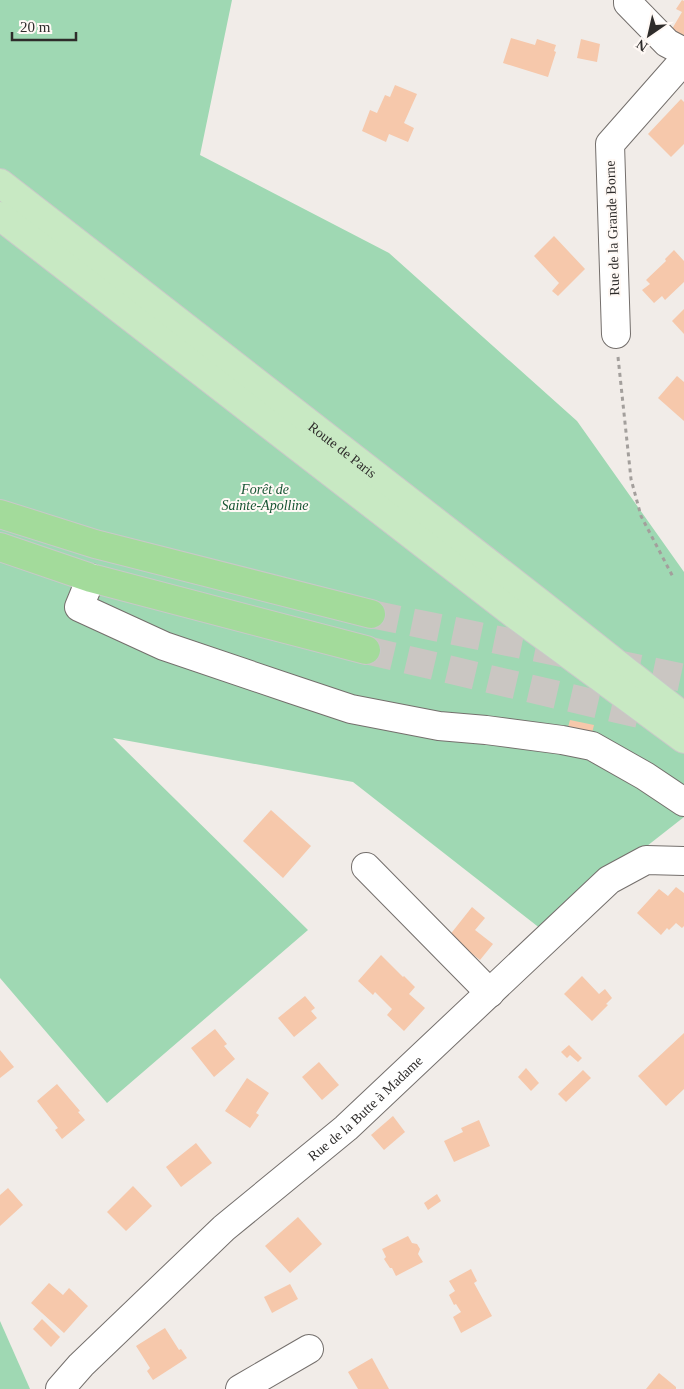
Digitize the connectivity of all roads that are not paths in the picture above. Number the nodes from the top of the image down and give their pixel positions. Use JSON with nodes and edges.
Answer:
{"nodes":[{"id":1,"x":628,"y":0,"type":"edge"},
{"id":2,"x":684,"y":52,"type":"edge"},
{"id":3,"x":684,"y":60,"type":"edge"},
{"id":4,"x":0,"y":183,"type":"edge"},
{"id":5,"x":0,"y":216,"type":"edge"},
{"id":6,"x":616,"y":334,"type":"road end"},
{"id":7,"x":0,"y":514,"type":"edge"},
{"id":8,"x":0,"y":547,"type":"edge"},
{"id":9,"x":92,"y":578,"type":"junction"},
{"id":10,"x":371,"y":614,"type":"tunnel mouth"},
{"id":11,"x":366,"y":650,"type":"tunnel mouth"},
{"id":12,"x":684,"y":717,"type":"edge"},
{"id":13,"x":684,"y":739,"type":"edge"},
{"id":14,"x":684,"y":802,"type":"edge"},
{"id":15,"x":684,"y":860,"type":"edge"},
{"id":16,"x":366,"y":867,"type":"dead end"},
{"id":17,"x":490,"y":993,"type":"junction"},
{"id":18,"x":309,"y":1349,"type":"dead end"},
{"id":19,"x":60,"y":1389,"type":"edge"},
{"id":20,"x":240,"y":1389,"type":"edge"}],
"edges":[{"from":1,"to":2,"type":"street"},
{"from":3,"to":6,"type":"street","name":"Rue de la Grande Borne"},
{"from":4,"to":12,"type":"main road","name":"Route de Paris"},
{"from":5,"to":13,"type":"main road","name":"Route de Paris"},
{"from":7,"to":10,"type":"highway"},
{"from":8,"to":9,"type":"highway"},
{"from":9,"to":11,"type":"highway"},
{"from":9,"to":14,"type":"street"},
{"from":15,"to":17,"type":"street","name":"Rue de la Butte à Madame"},
{"from":16,"to":17,"type":"street"},
{"from":17,"to":19,"type":"street","name":"Rue de la Butte à Madame"},
{"from":18,"to":20,"type":"street"}]}
